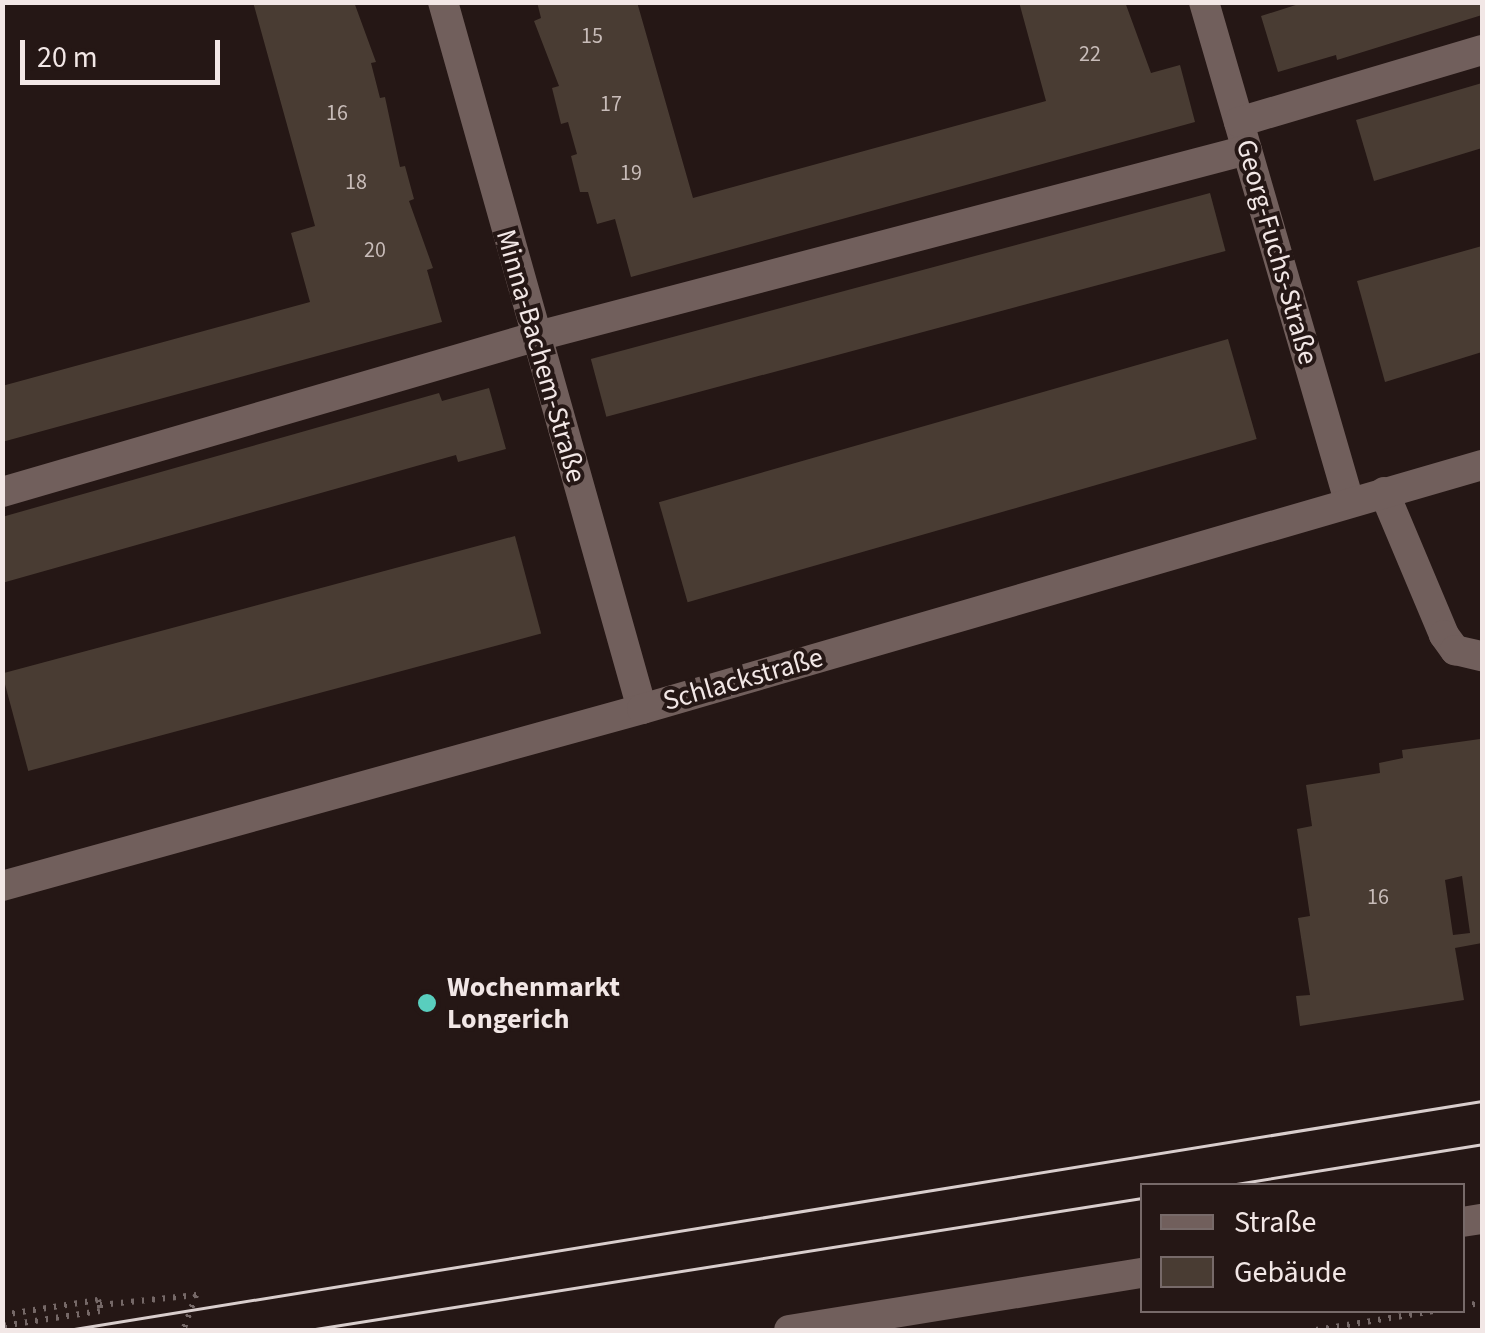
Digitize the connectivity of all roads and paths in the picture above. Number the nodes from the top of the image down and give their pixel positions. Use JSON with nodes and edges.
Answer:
{"nodes":[{"id":1,"x":443,"y":2,"type":"edge"},
{"id":2,"x":1204,"y":2,"type":"edge"},
{"id":3,"x":1482,"y":50,"type":"edge"},
{"id":4,"x":1243,"y":136,"type":"junction"},
{"id":5,"x":534,"y":337,"type":"junction"},
{"id":6,"x":1482,"y":466,"type":"edge"},
{"id":7,"x":2,"y":492,"type":"edge"},
{"id":8,"x":1384,"y":492,"type":"junction"},
{"id":9,"x":1349,"y":500,"type":"junction"},
{"id":10,"x":1482,"y":656,"type":"edge"},
{"id":11,"x":642,"y":709,"type":"junction"},
{"id":12,"x":2,"y":886,"type":"edge"},
{"id":13,"x":1140,"y":1273,"type":"edge"},
{"id":14,"x":100,"y":1306,"type":"junction"},
{"id":15,"x":1420,"y":1313,"type":"edge"},
{"id":16,"x":2,"y":1315,"type":"edge"},
{"id":17,"x":2,"y":1326,"type":"edge"},
{"id":18,"x":183,"y":1330,"type":"edge"},
{"id":19,"x":789,"y":1330,"type":"edge"},
{"id":20,"x":1316,"y":1330,"type":"edge"}],
"edges":[{"from":1,"to":5,"type":"street","name":"Minna-Bachem-Straße"},
{"from":2,"to":4,"type":"street","name":"Georg-Fuchs-Straße"},
{"from":3,"to":4,"type":"street"},
{"from":4,"to":5,"type":"street"},
{"from":4,"to":9,"type":"street","name":"Georg-Fuchs-Straße"},
{"from":5,"to":7,"type":"street"},
{"from":5,"to":11,"type":"street","name":"Minna-Bachem-Straße"},
{"from":6,"to":8,"type":"street","name":"Schlackstraße"},
{"from":8,"to":9,"type":"street","name":"Schlackstraße"},
{"from":8,"to":10,"type":"street"},
{"from":9,"to":11,"type":"street","name":"Schlackstraße"},
{"from":11,"to":12,"type":"street","name":"Schlackstraße"},
{"from":13,"to":19,"type":"street"},
{"from":14,"to":16,"type":"path"},
{"from":14,"to":17,"type":"path"},
{"from":14,"to":18,"type":"path"},
{"from":15,"to":20,"type":"path"}]}
